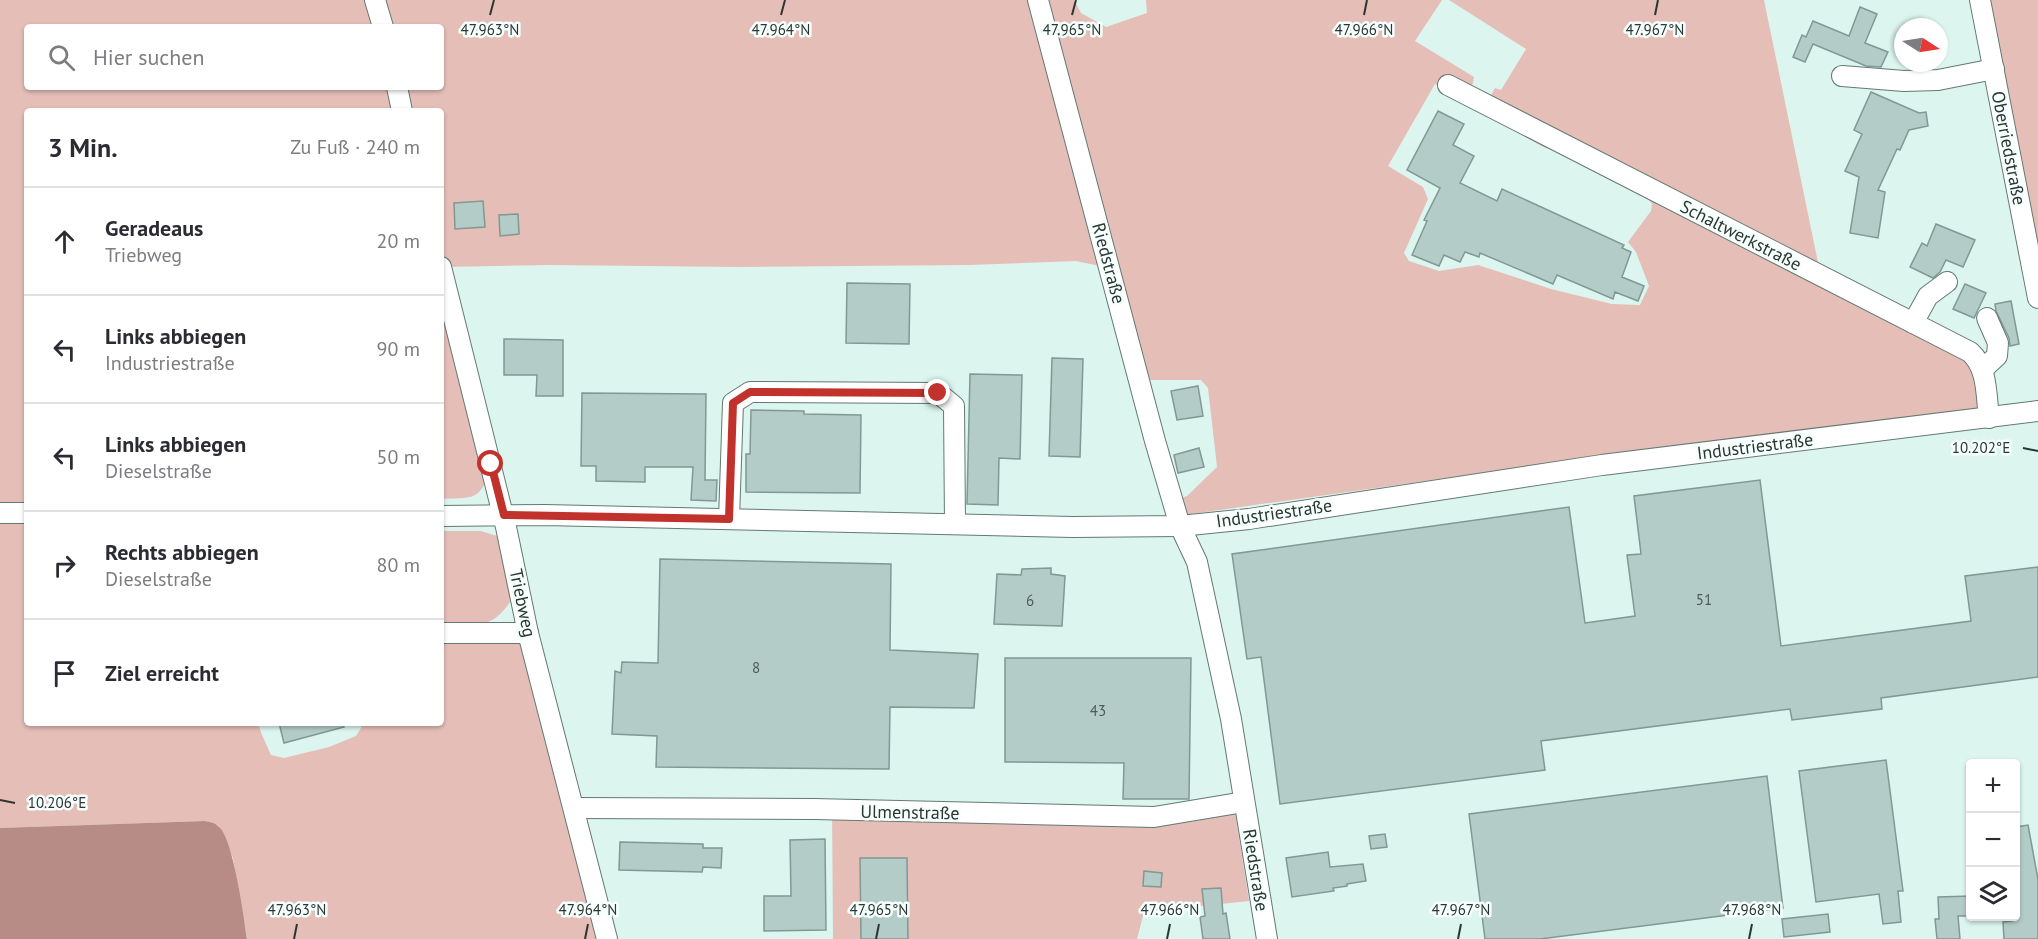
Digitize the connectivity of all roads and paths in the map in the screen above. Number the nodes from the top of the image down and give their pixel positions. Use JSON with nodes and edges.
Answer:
{"nodes":[{"id":1,"x":375,"y":0,"type":"edge"},
{"id":2,"x":1038,"y":0,"type":"edge"},
{"id":3,"x":1980,"y":0,"type":"edge"},
{"id":4,"x":382,"y":24,"type":"edge"},
{"id":5,"x":1994,"y":69,"type":"junction"},
{"id":6,"x":1842,"y":76,"type":"dead end"},
{"id":7,"x":1448,"y":85,"type":"dead end"},
{"id":8,"x":398,"y":90,"type":"edge"},
{"id":9,"x":401,"y":108,"type":"edge"},
{"id":10,"x":444,"y":279,"type":"edge"},
{"id":11,"x":1947,"y":282,"type":"dead end"},
{"id":12,"x":2038,"y":298,"type":"edge"},
{"id":13,"x":1987,"y":318,"type":"dead end"},
{"id":14,"x":1913,"y":323,"type":"junction"},
{"id":15,"x":1983,"y":369,"type":"junction"},
{"id":16,"x":2038,"y":411,"type":"edge"},
{"id":17,"x":1989,"y":418,"type":"junction"},
{"id":18,"x":0,"y":513,"type":"edge"},
{"id":19,"x":24,"y":513,"type":"edge"},
{"id":20,"x":504,"y":515,"type":"junction"},
{"id":21,"x":444,"y":516,"type":"edge"},
{"id":22,"x":729,"y":519,"type":"junction"},
{"id":23,"x":955,"y":524,"type":"junction"},
{"id":24,"x":1180,"y":526,"type":"junction"},
{"id":25,"x":444,"y":633,"type":"edge"},
{"id":26,"x":528,"y":633,"type":"junction"},
{"id":27,"x":1245,"y":802,"type":"junction"},
{"id":28,"x":574,"y":808,"type":"junction"},
{"id":29,"x":607,"y":939,"type":"edge"},
{"id":30,"x":1267,"y":939,"type":"edge"}],
"edges":[{"from":1,"to":4,"type":"street"},
{"from":2,"to":24,"type":"street","name":"Riedstraße"},
{"from":3,"to":5,"type":"street","name":"Oberriedstraße"},
{"from":5,"to":6,"type":"street","name":"Oberriedstraße"},
{"from":5,"to":12,"type":"street","name":"Oberriedstraße"},
{"from":7,"to":14,"type":"street","name":"Schaltwerkstraße"},
{"from":8,"to":9,"type":"street"},
{"from":10,"to":20,"type":"street","name":"Triebweg"},
{"from":11,"to":14,"type":"street"},
{"from":13,"to":15,"type":"street"},
{"from":14,"to":15,"type":"street","name":"Schaltwerkstraße"},
{"from":15,"to":17,"type":"street"},
{"from":16,"to":17,"type":"street","name":"Industriestraße"},
{"from":17,"to":24,"type":"street","name":"Industriestraße"},
{"from":18,"to":19,"type":"street"},
{"from":20,"to":21,"type":"street","name":"Industriestraße"},
{"from":20,"to":22,"type":"street","name":"Industriestraße"},
{"from":20,"to":26,"type":"street","name":"Triebweg"},
{"from":22,"to":23,"type":"street","name":"Industriestraße"},
{"from":22,"to":23,"type":"street"},
{"from":23,"to":24,"type":"street","name":"Industriestraße"},
{"from":24,"to":27,"type":"street","name":"Riedstraße"},
{"from":25,"to":26,"type":"street"},
{"from":26,"to":28,"type":"street","name":"Triebweg"},
{"from":27,"to":28,"type":"street","name":"Ulmenstraße"},
{"from":27,"to":30,"type":"street","name":"Riedstraße"},
{"from":28,"to":29,"type":"street","name":"Triebweg"}]}
